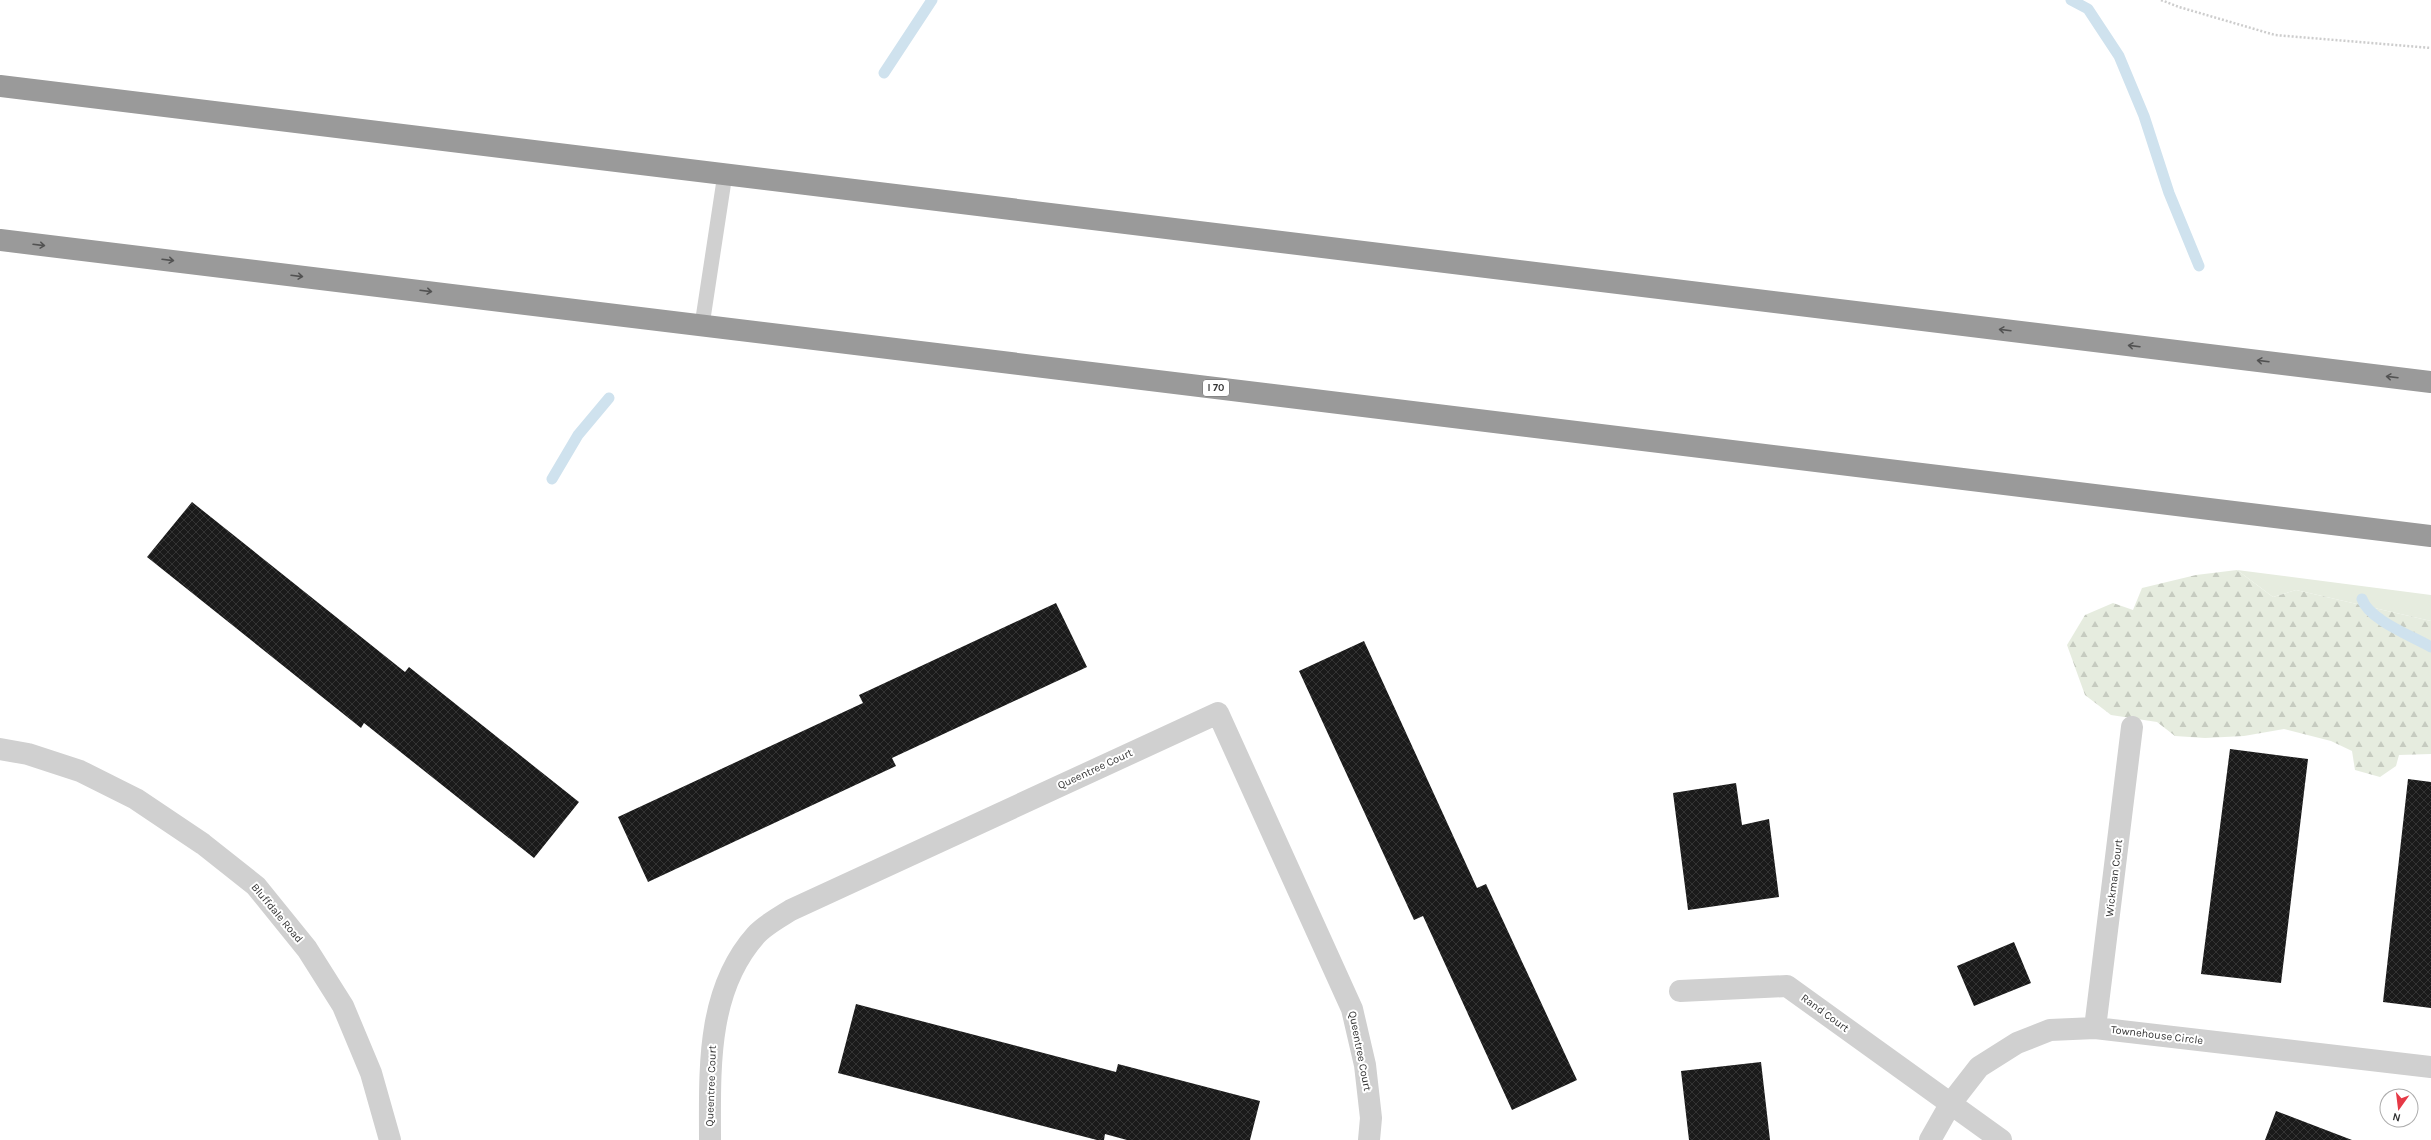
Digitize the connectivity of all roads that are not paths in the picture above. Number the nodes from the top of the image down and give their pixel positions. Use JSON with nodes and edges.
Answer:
{"nodes":[{"id":1,"x":0,"y":86,"type":"edge"},
{"id":2,"x":725,"y":174,"type":"junction"},
{"id":3,"x":0,"y":240,"type":"edge"},
{"id":4,"x":702,"y":325,"type":"junction"},
{"id":5,"x":2431,"y":382,"type":"edge"},
{"id":6,"x":2431,"y":536,"type":"edge"},
{"id":7,"x":2132,"y":727,"type":"dead end"},
{"id":8,"x":0,"y":749,"type":"edge"},
{"id":9,"x":1680,"y":991,"type":"dead end"},
{"id":10,"x":2095,"y":1028,"type":"junction"},
{"id":11,"x":2431,"y":1067,"type":"edge"},
{"id":12,"x":1951,"y":1103,"type":"junction"},
{"id":13,"x":390,"y":1140,"type":"edge"},
{"id":14,"x":710,"y":1140,"type":"edge"},
{"id":15,"x":1369,"y":1140,"type":"edge"},
{"id":16,"x":1930,"y":1140,"type":"edge"},
{"id":17,"x":2001,"y":1140,"type":"edge"}],
"edges":[{"from":1,"to":2,"type":"highway"},
{"from":2,"to":4,"type":"lane"},
{"from":5,"to":2,"type":"highway","one_way":true},
{"from":3,"to":4,"type":"highway","number":"I 70","one_way":true},
{"from":4,"to":6,"type":"highway","number":"I 70"},
{"from":7,"to":10,"type":"street","name":"Wickman Court"},
{"from":8,"to":13,"type":"street","name":"Bluffdale Road"},
{"from":9,"to":12,"type":"street","name":"Rand Court"},
{"from":10,"to":11,"type":"street","name":"Townehouse Circle"},
{"from":10,"to":12,"type":"street","name":"Townehouse Circle"},
{"from":12,"to":16,"type":"street","name":"Townehouse Circle"},
{"from":12,"to":17,"type":"street","name":"Rand Court"},
{"from":14,"to":15,"type":"street","name":"Queentree Court"}]}
